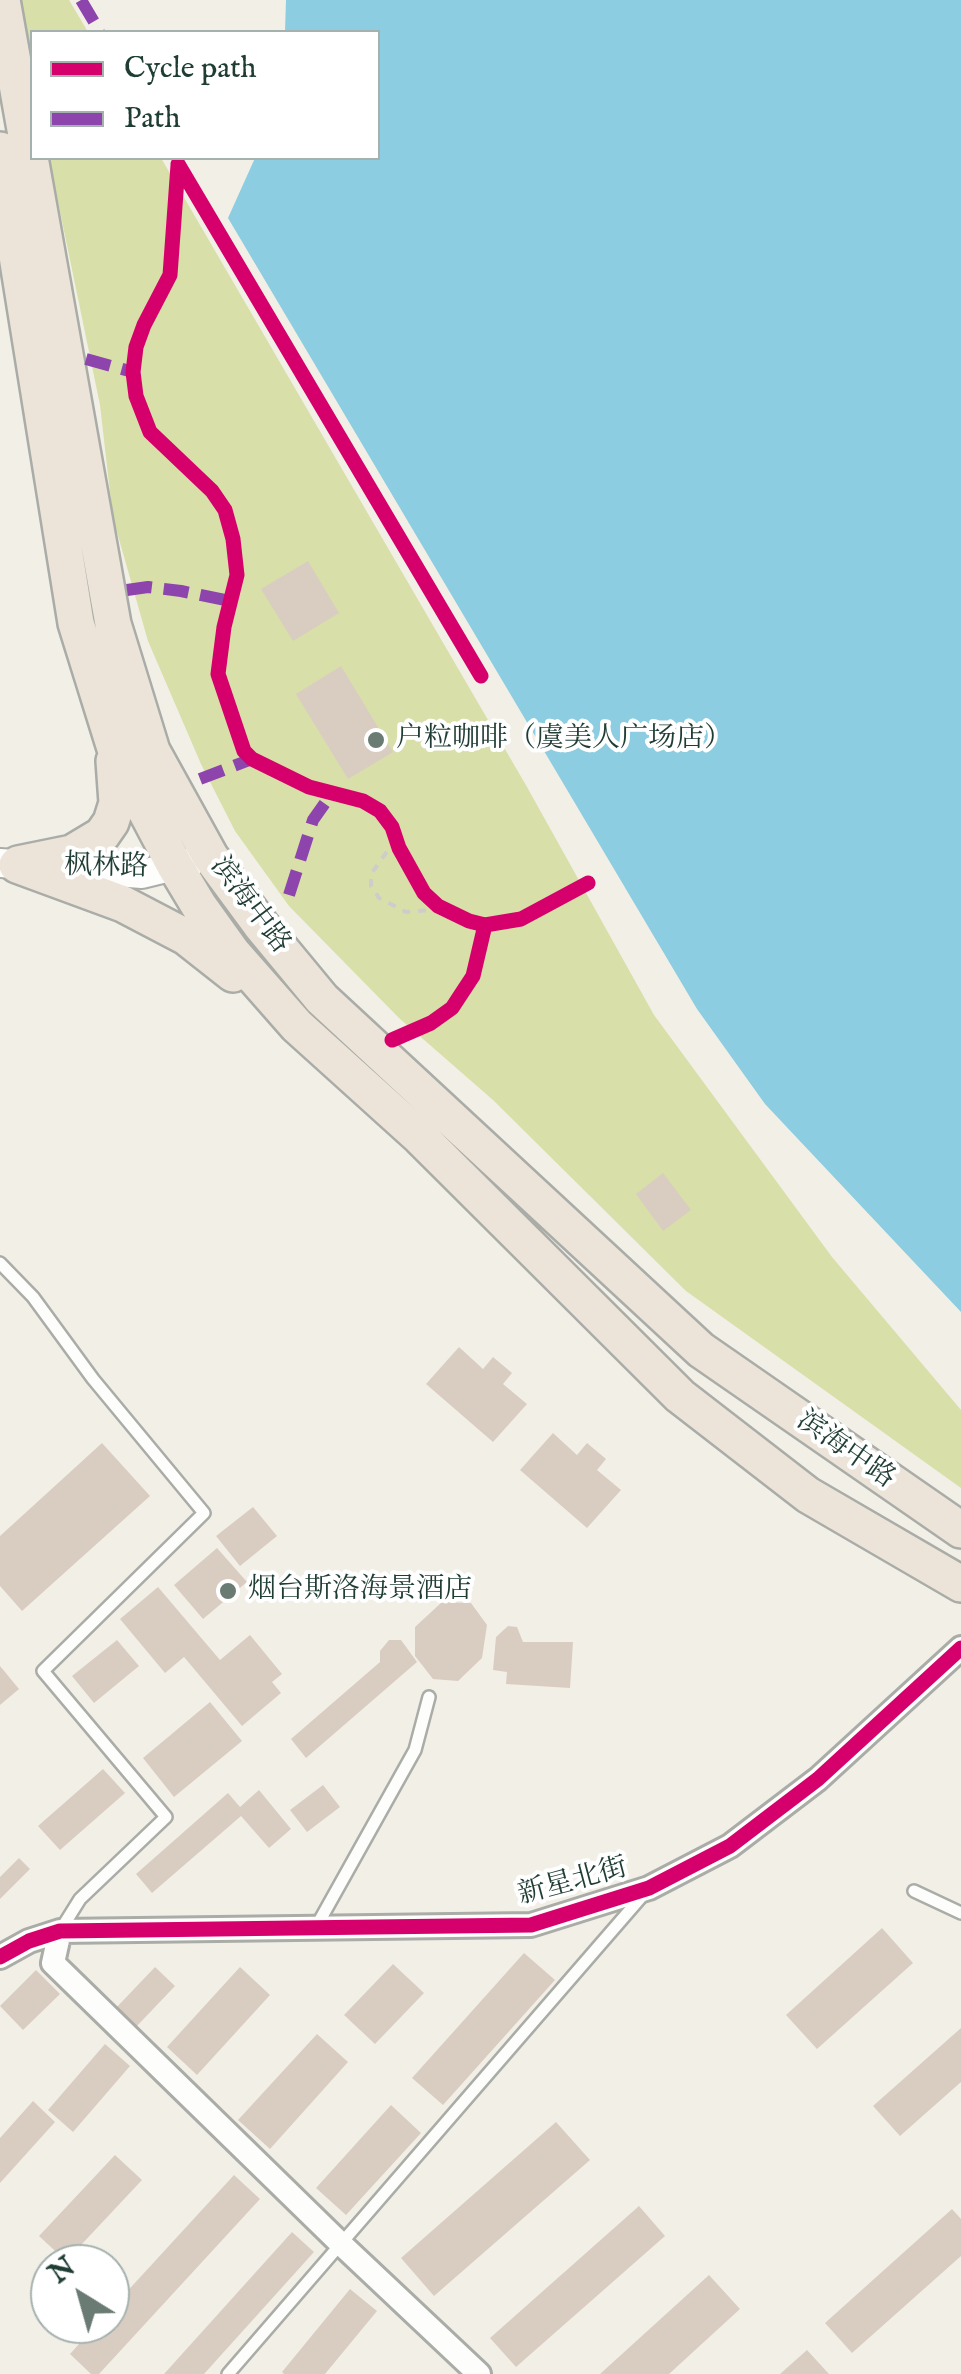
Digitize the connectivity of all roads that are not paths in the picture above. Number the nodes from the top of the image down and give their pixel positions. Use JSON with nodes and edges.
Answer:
{"nodes":[{"id":1,"x":2,"y":0,"type":"edge"},
{"id":2,"x":0,"y":150,"type":"edge"},
{"id":3,"x":30,"y":157,"type":"edge"},
{"id":4,"x":30,"y":160,"type":"edge"},
{"id":5,"x":98,"y":698,"type":"junction"},
{"id":6,"x":210,"y":856,"type":"junction"},
{"id":7,"x":8,"y":864,"type":"edge"},
{"id":8,"x":174,"y":866,"type":"junction"},
{"id":9,"x":297,"y":1026,"type":"junction"},
{"id":10,"x":0,"y":1264,"type":"edge"},
{"id":11,"x":961,"y":1530,"type":"edge"},
{"id":12,"x":961,"y":1584,"type":"edge"},
{"id":13,"x":961,"y":1648,"type":"edge"},
{"id":14,"x":430,"y":1697,"type":"dead end"},
{"id":15,"x":649,"y":1888,"type":"junction"},
{"id":16,"x":914,"y":1890,"type":"dead end"},
{"id":17,"x":961,"y":1913,"type":"edge"},
{"id":18,"x":316,"y":1929,"type":"junction"},
{"id":19,"x":60,"y":1931,"type":"junction"},
{"id":20,"x":0,"y":1957,"type":"edge"},
{"id":21,"x":340,"y":2244,"type":"junction"},
{"id":22,"x":228,"y":2374,"type":"edge"},
{"id":23,"x":479,"y":2374,"type":"edge"}],
"edges":[{"from":1,"to":3,"type":"main road","name":"滨海中路"},
{"from":2,"to":5,"type":"main road","name":"滨海中路"},
{"from":4,"to":6,"type":"main road","name":"滨海中路"},
{"from":5,"to":7,"type":"main road"},
{"from":5,"to":8,"type":"main road","name":"滨海中路"},
{"from":6,"to":8,"type":"street","name":"枫林路"},
{"from":6,"to":11,"type":"main road","name":"滨海中路"},
{"from":7,"to":8,"type":"street","name":"枫林路"},
{"from":7,"to":9,"type":"main road"},
{"from":8,"to":9,"type":"main road","name":"滨海中路"},
{"from":9,"to":12,"type":"main road","name":"滨海中路"},
{"from":10,"to":19,"type":"lane"},
{"from":13,"to":15,"type":"street","name":"新星北街"},
{"from":14,"to":18,"type":"lane"},
{"from":15,"to":18,"type":"street","name":"新星北街"},
{"from":15,"to":21,"type":"lane"},
{"from":16,"to":17,"type":"lane"},
{"from":18,"to":19,"type":"street","name":"新星北街"},
{"from":19,"to":20,"type":"street","name":"新星北街"},
{"from":19,"to":21,"type":"street"},
{"from":21,"to":22,"type":"lane"},
{"from":21,"to":23,"type":"street"}]}
